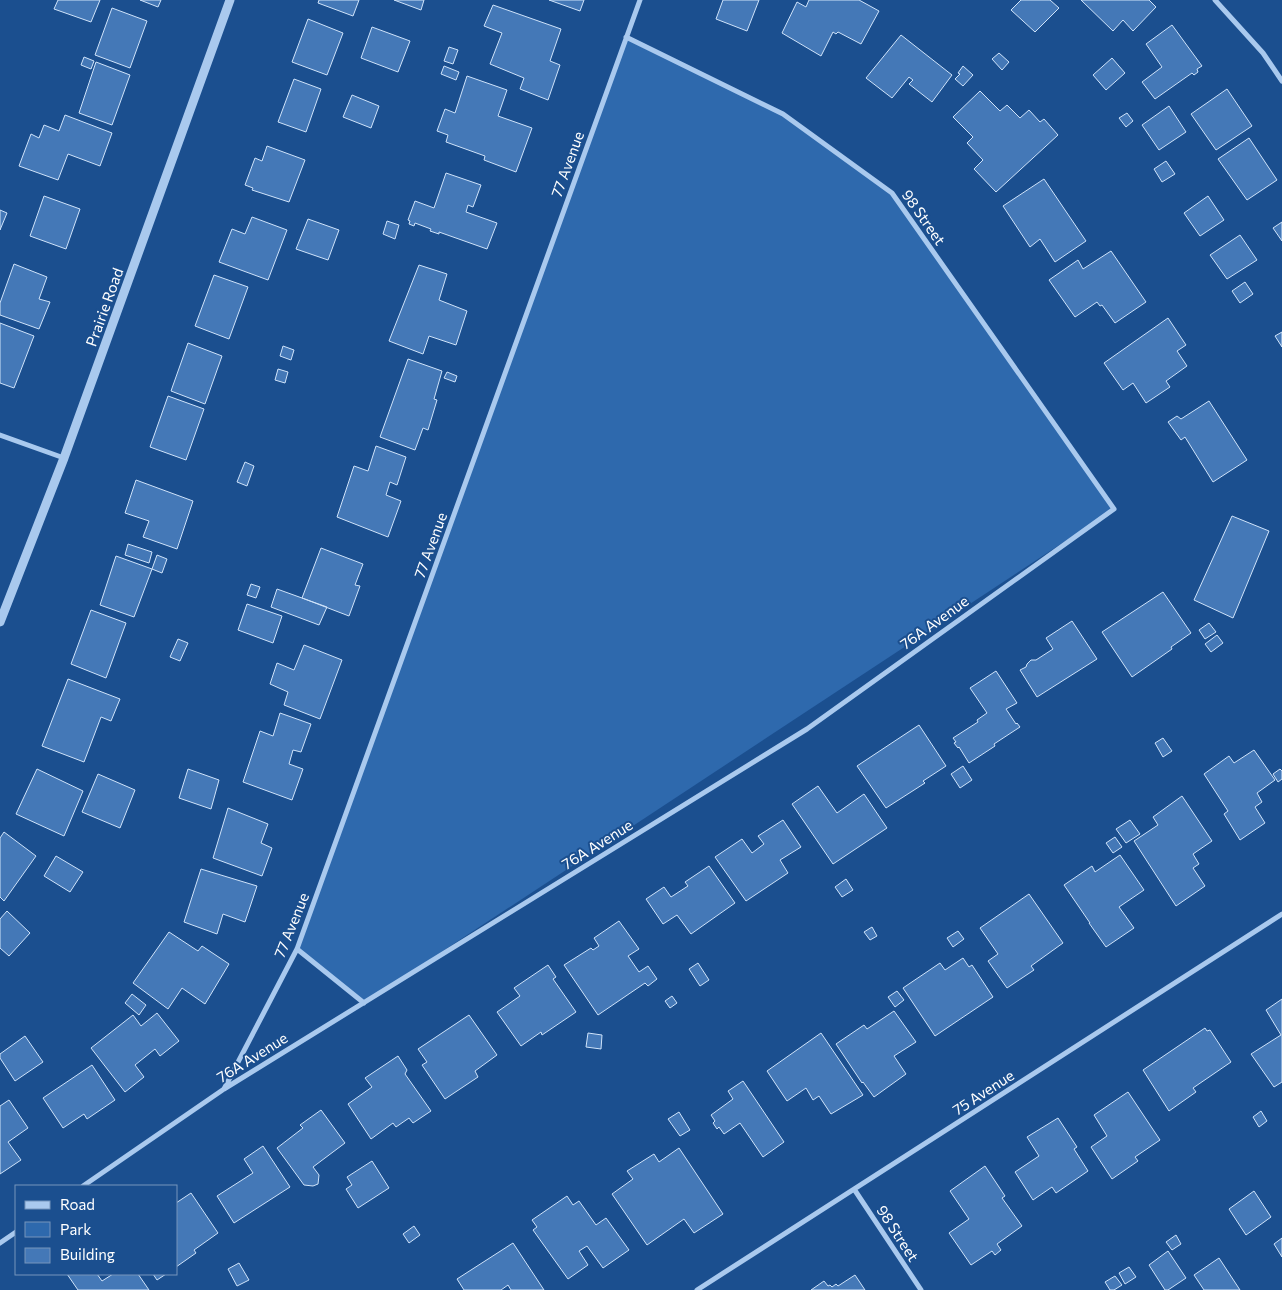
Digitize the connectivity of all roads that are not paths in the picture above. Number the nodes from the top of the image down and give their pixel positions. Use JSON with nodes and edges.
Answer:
{"nodes":[{"id":1,"x":230,"y":0,"type":"edge"},
{"id":2,"x":640,"y":0,"type":"edge"},
{"id":3,"x":1215,"y":0,"type":"edge"},
{"id":4,"x":626,"y":37,"type":"junction"},
{"id":5,"x":1282,"y":81,"type":"edge"},
{"id":6,"x":0,"y":435,"type":"edge"},
{"id":7,"x":64,"y":458,"type":"junction"},
{"id":8,"x":1114,"y":508,"type":"joint"},
{"id":9,"x":0,"y":622,"type":"edge"},
{"id":10,"x":1282,"y":914,"type":"edge"},
{"id":11,"x":297,"y":950,"type":"junction"},
{"id":12,"x":364,"y":1003,"type":"junction"},
{"id":13,"x":224,"y":1089,"type":"junction"},
{"id":14,"x":84,"y":1185,"type":"edge"},
{"id":15,"x":854,"y":1189,"type":"junction"},
{"id":16,"x":15,"y":1233,"type":"edge"},
{"id":17,"x":0,"y":1243,"type":"edge"},
{"id":18,"x":697,"y":1290,"type":"edge"},
{"id":19,"x":921,"y":1290,"type":"edge"}],
"edges":[{"from":1,"to":7,"type":"street","name":"Prairie Road"},
{"from":2,"to":4,"type":"street","name":"77 Avenue"},
{"from":3,"to":5,"type":"street"},
{"from":4,"to":8,"type":"street","name":"98 Street"},
{"from":4,"to":11,"type":"street","name":"77 Avenue"},
{"from":6,"to":7,"type":"street"},
{"from":7,"to":9,"type":"street","name":"Prairie Road"},
{"from":8,"to":12,"type":"street","name":"76A Avenue"},
{"from":10,"to":15,"type":"street","name":"75 Avenue"},
{"from":11,"to":12,"type":"street"},
{"from":11,"to":13,"type":"street","name":"77 Avenue"},
{"from":12,"to":13,"type":"street","name":"76A Avenue"},
{"from":13,"to":14,"type":"street","name":"76A Avenue"},
{"from":15,"to":18,"type":"street","name":"75 Avenue"},
{"from":15,"to":19,"type":"street","name":"98 Street"},
{"from":16,"to":17,"type":"street"}]}
